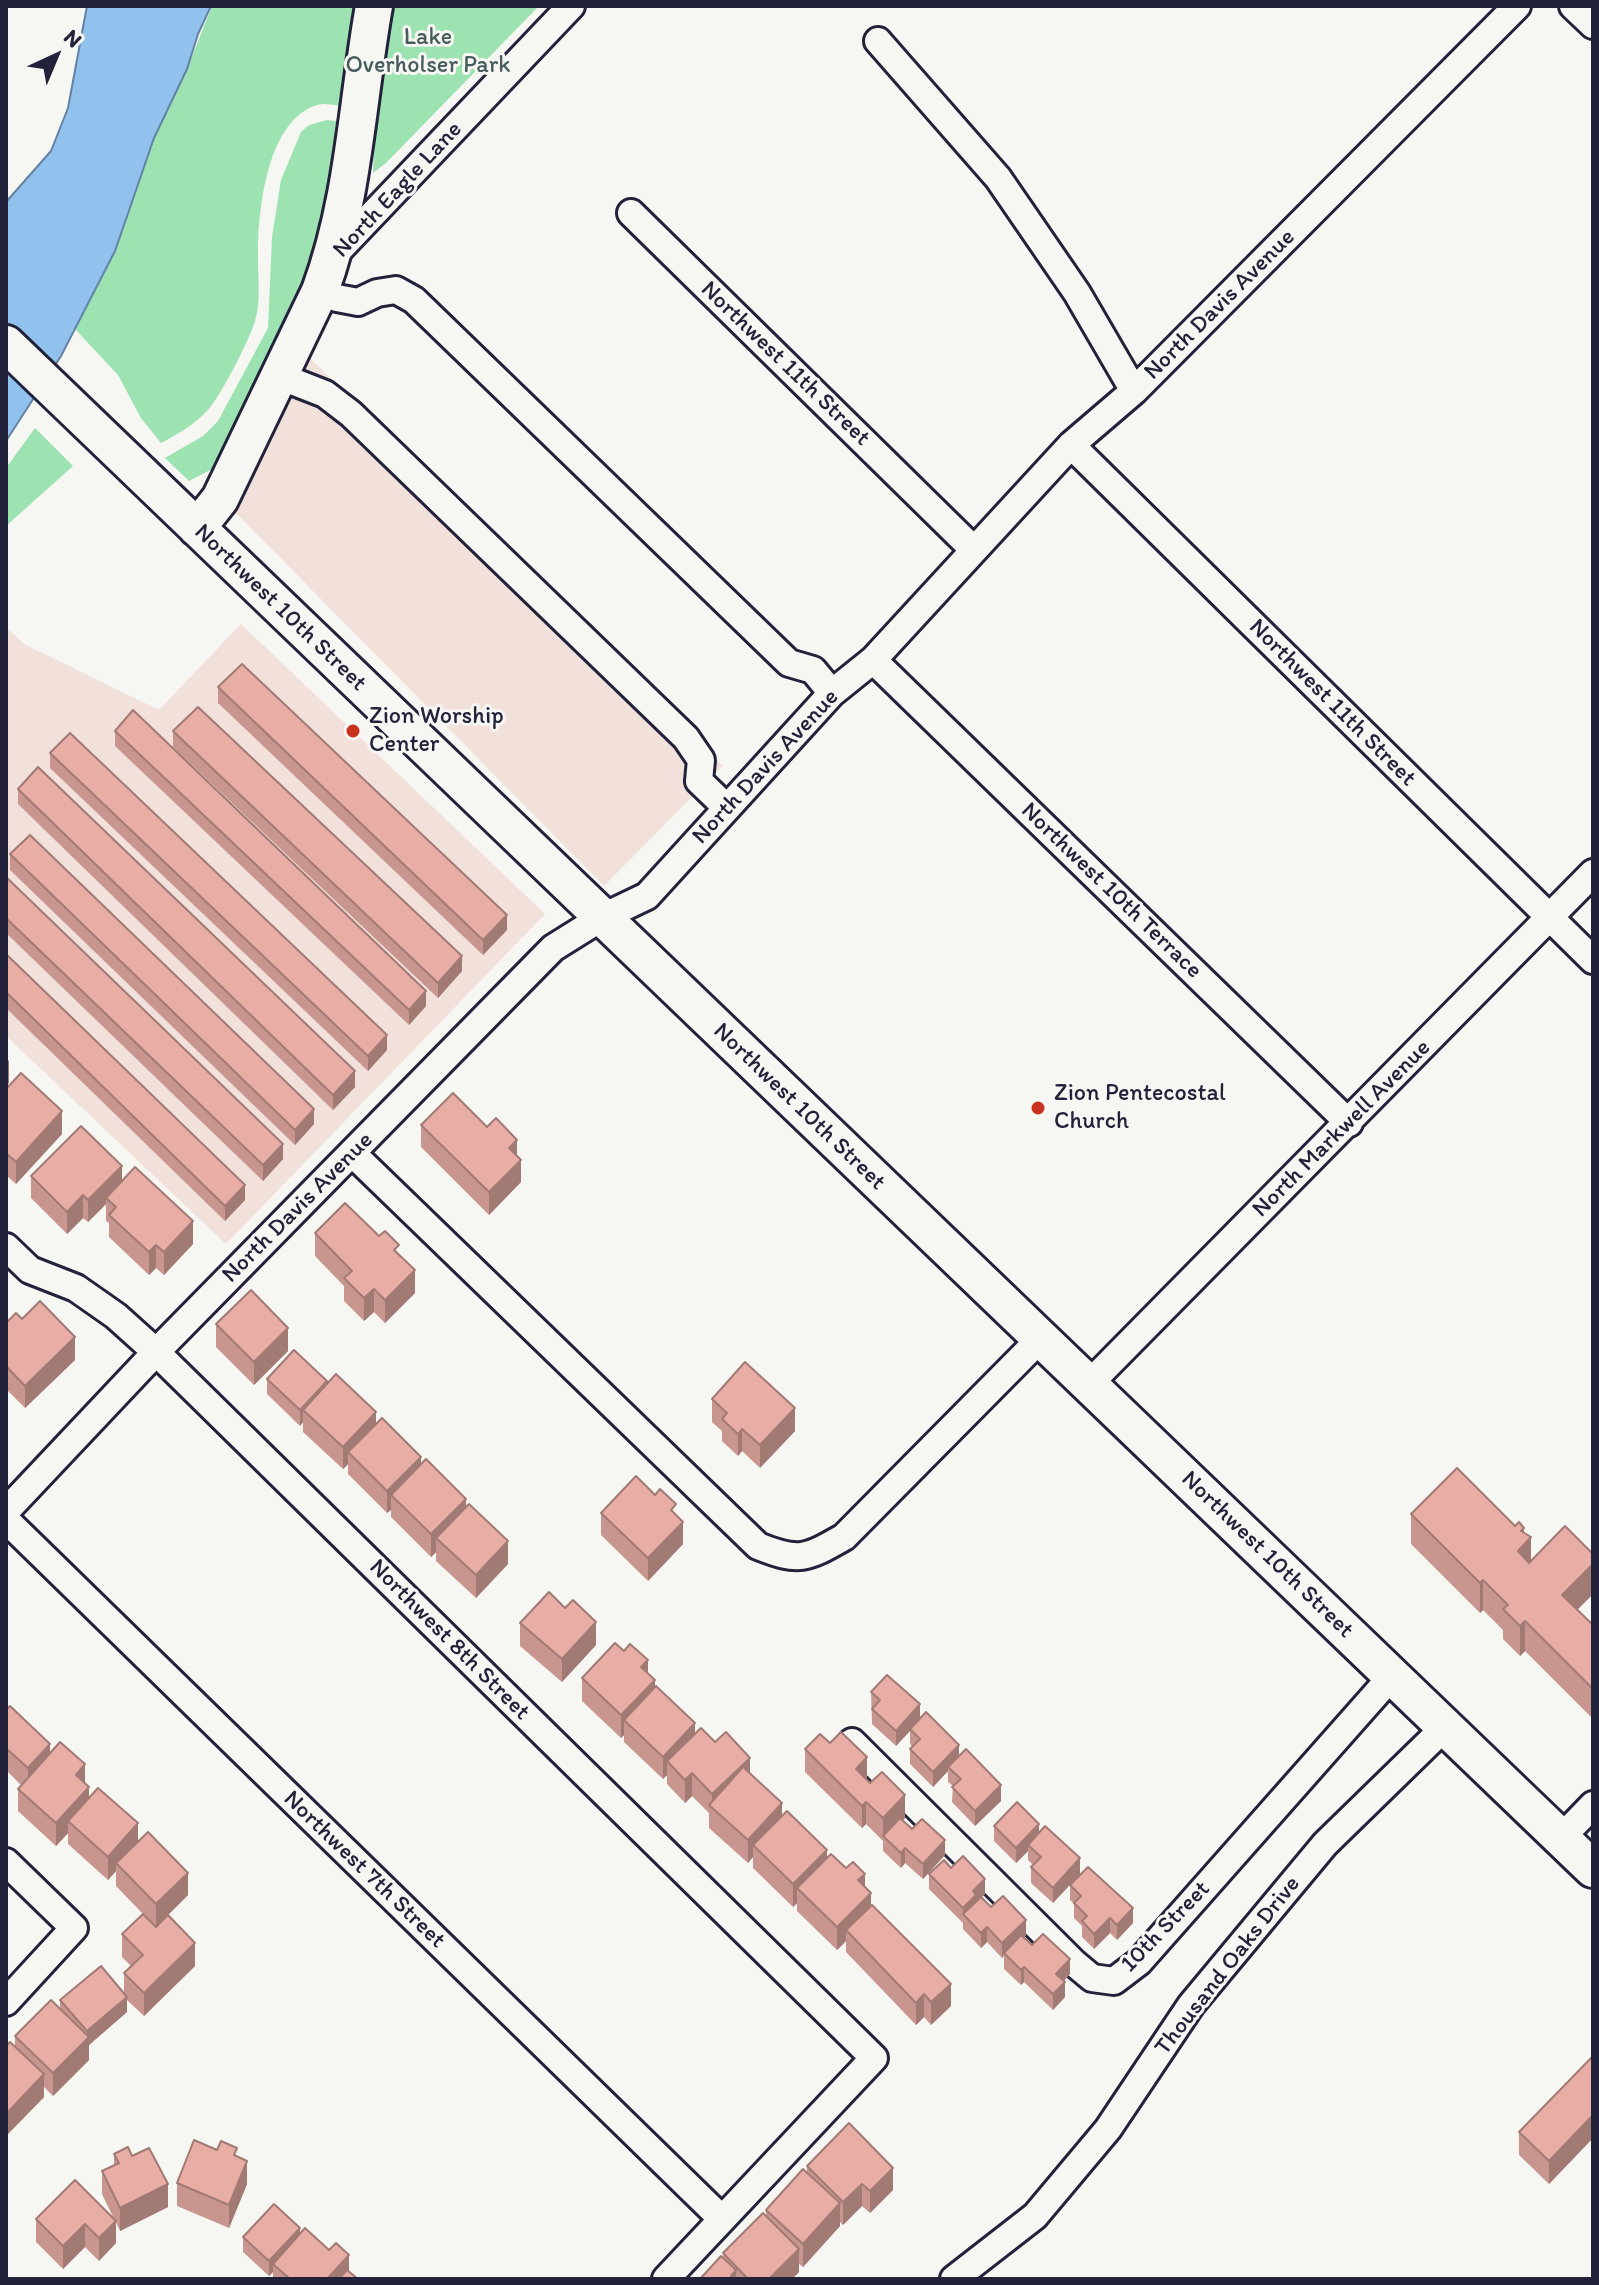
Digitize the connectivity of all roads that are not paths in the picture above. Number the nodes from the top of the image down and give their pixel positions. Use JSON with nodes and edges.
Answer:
{"nodes":[{"id":1,"x":374,"y":6,"type":"edge"},
{"id":2,"x":571,"y":6,"type":"edge"},
{"id":3,"x":1517,"y":6,"type":"edge"},
{"id":4,"x":1573,"y":6,"type":"edge"},
{"id":5,"x":1593,"y":25,"type":"edge"},
{"id":6,"x":878,"y":41,"type":"dead end"},
{"id":7,"x":631,"y":213,"type":"dead end"},
{"id":8,"x":333,"y":256,"type":"junction"},
{"id":9,"x":320,"y":291,"type":"junction"},
{"id":10,"x":6,"y":344,"type":"edge"},
{"id":11,"x":279,"y":376,"type":"junction"},
{"id":12,"x":1134,"y":391,"type":"junction"},
{"id":13,"x":1071,"y":445,"type":"junction"},
{"id":14,"x":197,"y":528,"type":"junction"},
{"id":15,"x":973,"y":549,"type":"junction"},
{"id":16,"x":873,"y":660,"type":"junction"},
{"id":17,"x":832,"y":693,"type":"junction"},
{"id":18,"x":727,"y":808,"type":"junction"},
{"id":19,"x":1593,"y":873,"type":"edge"},
{"id":20,"x":601,"y":918,"type":"junction"},
{"id":21,"x":1550,"y":918,"type":"junction"},
{"id":22,"x":1593,"y":960,"type":"edge"},
{"id":23,"x":1349,"y":1123,"type":"junction"},
{"id":24,"x":352,"y":1153,"type":"junction"},
{"id":25,"x":6,"y":1247,"type":"edge"},
{"id":26,"x":1041,"y":1338,"type":"junction"},
{"id":27,"x":156,"y":1352,"type":"junction"},
{"id":28,"x":1089,"y":1384,"type":"junction"},
{"id":29,"x":6,"y":1511,"type":"edge"},
{"id":30,"x":6,"y":1520,"type":"edge"},
{"id":31,"x":1392,"y":1676,"type":"junction"},
{"id":32,"x":1445,"y":1727,"type":"junction"},
{"id":33,"x":852,"y":1742,"type":"edge"},
{"id":34,"x":1593,"y":1805,"type":"edge"},
{"id":35,"x":1561,"y":1838,"type":"junction"},
{"id":36,"x":6,"y":1862,"type":"edge"},
{"id":37,"x":1593,"y":1869,"type":"edge"},
{"id":38,"x":6,"y":2002,"type":"edge"},
{"id":39,"x":722,"y":2219,"type":"junction"},
{"id":40,"x":666,"y":2279,"type":"edge"},
{"id":41,"x":954,"y":2279,"type":"edge"}],
"edges":[{"from":1,"to":8,"type":"main road"},
{"from":2,"to":8,"type":"street","name":"North Eagle Lane"},
{"from":3,"to":12,"type":"street","name":"North Davis Avenue"},
{"from":4,"to":5,"type":"street"},
{"from":6,"to":12,"type":"street"},
{"from":7,"to":15,"type":"street","name":"Northwest 11th Street"},
{"from":8,"to":9,"type":"main road","name":"North Eagle Lane"},
{"from":9,"to":11,"type":"main road","name":"North Eagle Lane"},
{"from":9,"to":17,"type":"street"},
{"from":10,"to":14,"type":"main road","name":"Northwest 10th Street"},
{"from":11,"to":14,"type":"main road","name":"North Eagle Lane"},
{"from":11,"to":18,"type":"street"},
{"from":12,"to":13,"type":"street","name":"North Davis Avenue"},
{"from":13,"to":15,"type":"street","name":"North Davis Avenue"},
{"from":13,"to":21,"type":"street","name":"Northwest 11th Street"},
{"from":14,"to":20,"type":"main road","name":"Northwest 10th Street"},
{"from":15,"to":16,"type":"street","name":"North Davis Avenue"},
{"from":16,"to":17,"type":"street","name":"North Davis Avenue"},
{"from":16,"to":23,"type":"street","name":"Northwest 10th Terrace"},
{"from":17,"to":18,"type":"street","name":"North Davis Avenue"},
{"from":18,"to":20,"type":"street","name":"North Davis Avenue"},
{"from":19,"to":21,"type":"street","name":"North Markwell Avenue"},
{"from":20,"to":24,"type":"street","name":"North Davis Avenue"},
{"from":20,"to":26,"type":"main road","name":"Northwest 10th Street"},
{"from":21,"to":22,"type":"street","name":"Northwest 11th Street"},
{"from":21,"to":23,"type":"street","name":"North Markwell Avenue"},
{"from":23,"to":28,"type":"street","name":"North Markwell Avenue"},
{"from":24,"to":26,"type":"street"},
{"from":24,"to":27,"type":"street","name":"North Davis Avenue"},
{"from":25,"to":27,"type":"street","name":"Northwest 8th Street"},
{"from":26,"to":28,"type":"main road","name":"Northwest 10th Street"},
{"from":27,"to":29,"type":"street","name":"North Davis Avenue"},
{"from":27,"to":39,"type":"street","name":"Northwest 8th Street"},
{"from":28,"to":31,"type":"main road","name":"Northwest 10th Street"},
{"from":30,"to":39,"type":"street","name":"Northwest 7th Street"},
{"from":31,"to":32,"type":"main road","name":"Northwest 10th Street"},
{"from":31,"to":33,"type":"street","name":"10th Street"},
{"from":32,"to":35,"type":"main road","name":"Northwest 10th Street"},
{"from":32,"to":41,"type":"street","name":"Thousand Oaks Drive"},
{"from":34,"to":35,"type":"street"},
{"from":35,"to":37,"type":"main road","name":"Northwest 10th Street"},
{"from":36,"to":38,"type":"street"},
{"from":39,"to":40,"type":"street"}]}
